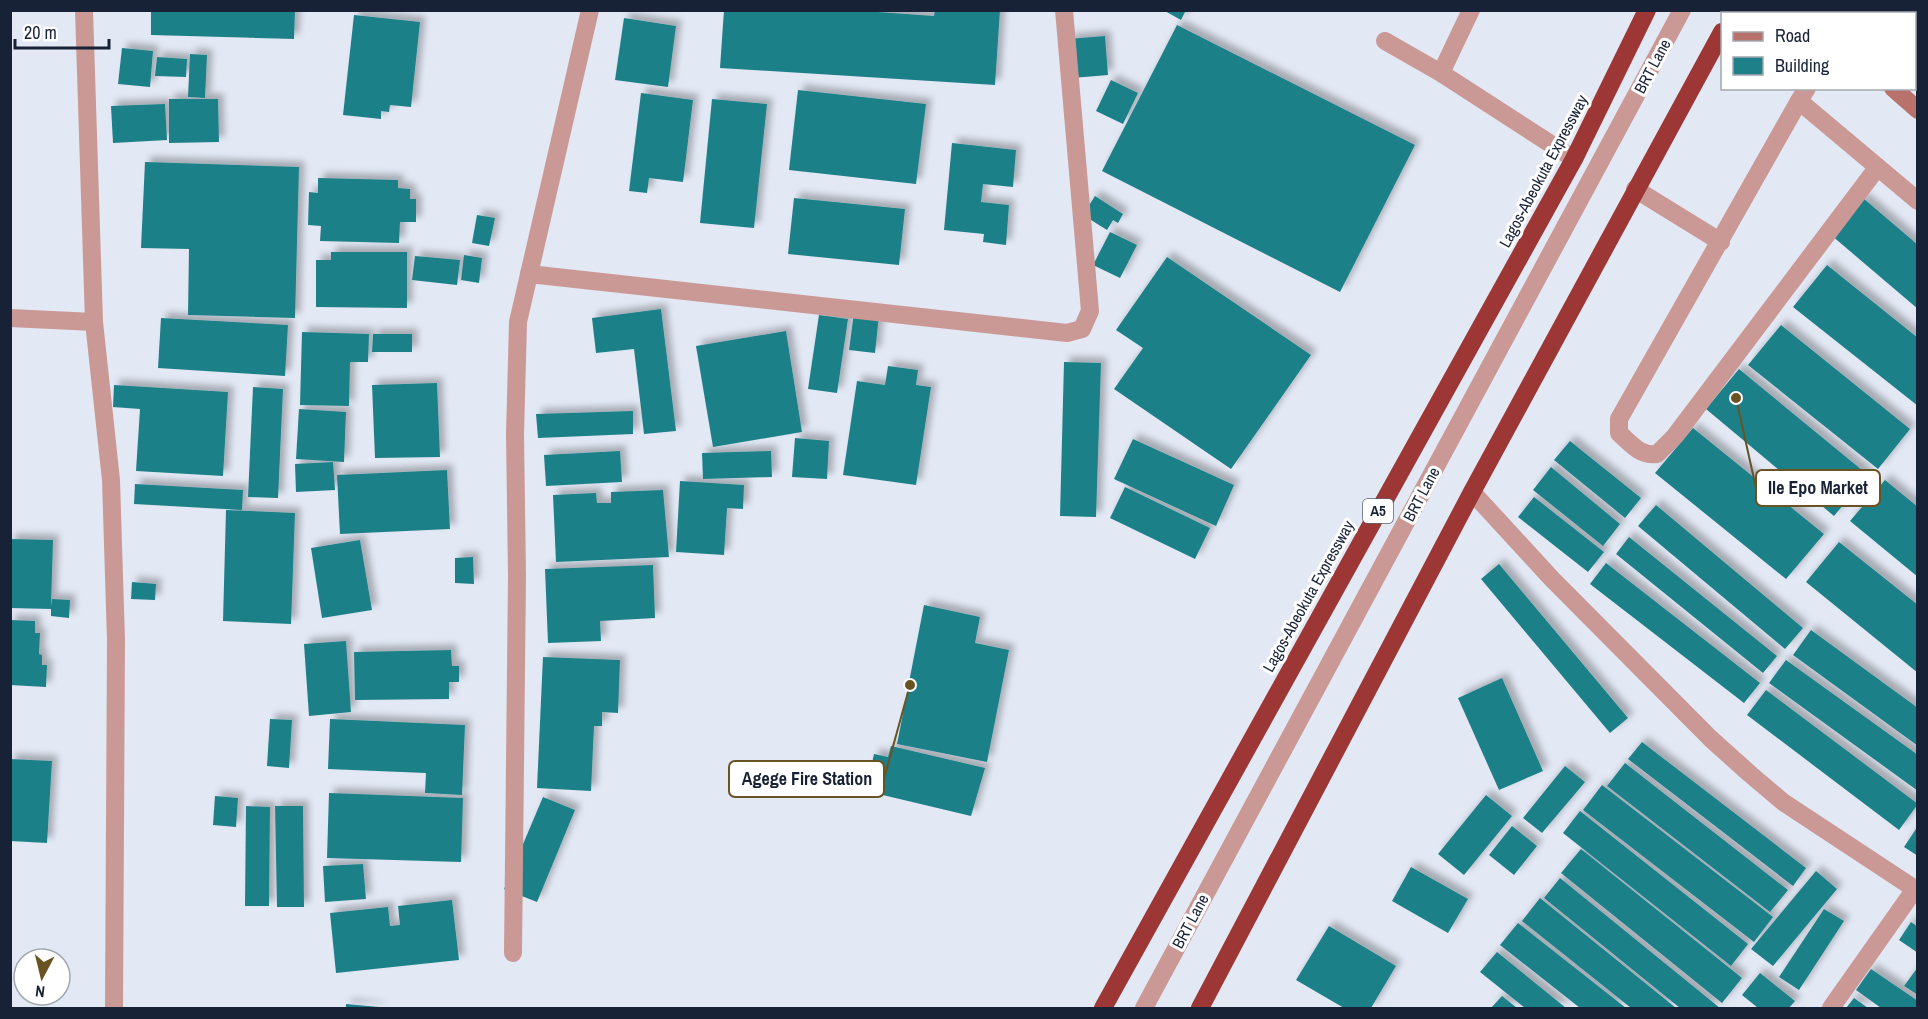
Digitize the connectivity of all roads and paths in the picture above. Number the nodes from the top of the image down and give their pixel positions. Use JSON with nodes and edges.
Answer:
{"nodes":[{"id":1,"x":84,"y":10,"type":"edge"},
{"id":2,"x":590,"y":10,"type":"edge"},
{"id":3,"x":1064,"y":10,"type":"edge"},
{"id":4,"x":1472,"y":10,"type":"edge"},
{"id":5,"x":1647,"y":10,"type":"edge"},
{"id":6,"x":1682,"y":10,"type":"edge"},
{"id":7,"x":1721,"y":34,"type":"edge"},
{"id":8,"x":1385,"y":42,"type":"dead end"},
{"id":9,"x":1441,"y":73,"type":"junction"},
{"id":10,"x":1895,"y":90,"type":"edge"},
{"id":11,"x":1803,"y":95,"type":"edge"},
{"id":12,"x":1917,"y":110,"type":"edge"},
{"id":13,"x":1574,"y":159,"type":"junction"},
{"id":14,"x":1877,"y":168,"type":"junction"},
{"id":15,"x":1635,"y":189,"type":"junction"},
{"id":16,"x":1917,"y":201,"type":"edge"},
{"id":17,"x":1721,"y":242,"type":"junction"},
{"id":18,"x":530,"y":274,"type":"junction"},
{"id":19,"x":10,"y":318,"type":"edge"},
{"id":20,"x":94,"y":322,"type":"junction"},
{"id":21,"x":1472,"y":492,"type":"junction"},
{"id":22,"x":1916,"y":890,"type":"edge"},
{"id":23,"x":513,"y":952,"type":"dead end"},
{"id":24,"x":114,"y":1008,"type":"edge"},
{"id":25,"x":1103,"y":1008,"type":"edge"},
{"id":26,"x":1144,"y":1008,"type":"edge"},
{"id":27,"x":1200,"y":1008,"type":"edge"},
{"id":28,"x":1831,"y":1008,"type":"edge"}],
"edges":[{"from":1,"to":20,"type":"street"},
{"from":2,"to":18,"type":"street"},
{"from":3,"to":18,"type":"street"},
{"from":4,"to":9,"type":"street"},
{"from":5,"to":13,"type":"highway","name":"Lagos-Abeokuta Expressway","number":"A5"},
{"from":6,"to":26,"type":"street","name":"BRT Lane"},
{"from":7,"to":15,"type":"highway"},
{"from":8,"to":9,"type":"street"},
{"from":9,"to":13,"type":"street"},
{"from":10,"to":12,"type":"main road"},
{"from":11,"to":14,"type":"street"},
{"from":11,"to":17,"type":"street"},
{"from":13,"to":25,"type":"highway","name":"Lagos-Abeokuta Expressway","number":"A5"},
{"from":14,"to":16,"type":"street"},
{"from":14,"to":17,"type":"street"},
{"from":15,"to":17,"type":"street"},
{"from":15,"to":21,"type":"highway"},
{"from":18,"to":23,"type":"street"},
{"from":19,"to":20,"type":"street"},
{"from":20,"to":24,"type":"street"},
{"from":21,"to":22,"type":"street"},
{"from":21,"to":27,"type":"highway"},
{"from":22,"to":28,"type":"street"}]}
